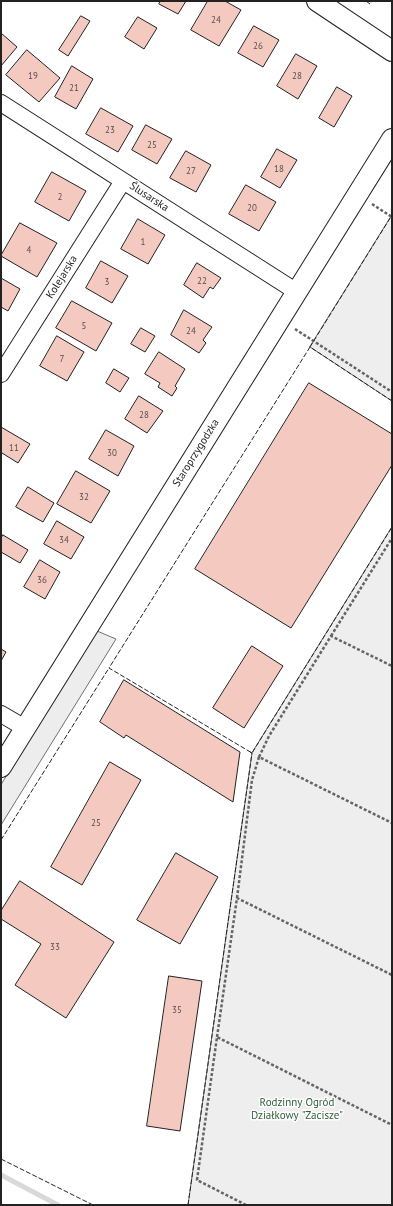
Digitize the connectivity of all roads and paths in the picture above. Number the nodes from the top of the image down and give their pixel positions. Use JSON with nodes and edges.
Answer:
{"nodes":[{"id":1,"x":317,"y":1,"type":"edge"},
{"id":2,"x":392,"y":51,"type":"edge"},
{"id":3,"x":1,"y":103,"type":"edge"},
{"id":4,"x":392,"y":139,"type":"edge"},
{"id":5,"x":122,"y":181,"type":"junction"},
{"id":6,"x":297,"y":292,"type":"junction"},
{"id":7,"x":314,"y":341,"type":"dead end"},
{"id":8,"x":1,"y":374,"type":"edge"},
{"id":9,"x":392,"y":392,"type":"edge"},
{"id":10,"x":392,"y":538,"type":"edge"},
{"id":11,"x":331,"y":636,"type":"junction"},
{"id":12,"x":392,"y":666,"type":"edge"},
{"id":13,"x":1,"y":714,"type":"edge"},
{"id":14,"x":25,"y":728,"type":"junction"},
{"id":15,"x":258,"y":757,"type":"junction"},
{"id":16,"x":1,"y":767,"type":"edge"},
{"id":17,"x":392,"y":823,"type":"edge"},
{"id":18,"x":237,"y":898,"type":"junction"},
{"id":19,"x":392,"y":975,"type":"edge"},
{"id":20,"x":217,"y":1037,"type":"junction"},
{"id":21,"x":392,"y":1125,"type":"edge"},
{"id":22,"x":246,"y":1205,"type":"edge"}],
"edges":[{"from":1,"to":2,"type":"street"},
{"from":3,"to":5,"type":"street","name":"Ślusarska"},
{"from":4,"to":6,"type":"street","name":"Staroprzygodzka"},
{"from":5,"to":6,"type":"street","name":"Ślusarska"},
{"from":5,"to":8,"type":"street","name":"Kolejarska"},
{"from":6,"to":14,"type":"street","name":"Staroprzygodzka"},
{"from":7,"to":9,"type":"path"},
{"from":10,"to":11,"type":"path"},
{"from":11,"to":12,"type":"path"},
{"from":11,"to":15,"type":"path"},
{"from":13,"to":14,"type":"street"},
{"from":14,"to":16,"type":"street","name":"Staroprzygodzka"},
{"from":15,"to":17,"type":"path"},
{"from":15,"to":18,"type":"path"},
{"from":18,"to":19,"type":"path"},
{"from":18,"to":20,"type":"path"},
{"from":20,"to":21,"type":"path"},
{"from":20,"to":22,"type":"path"}]}
